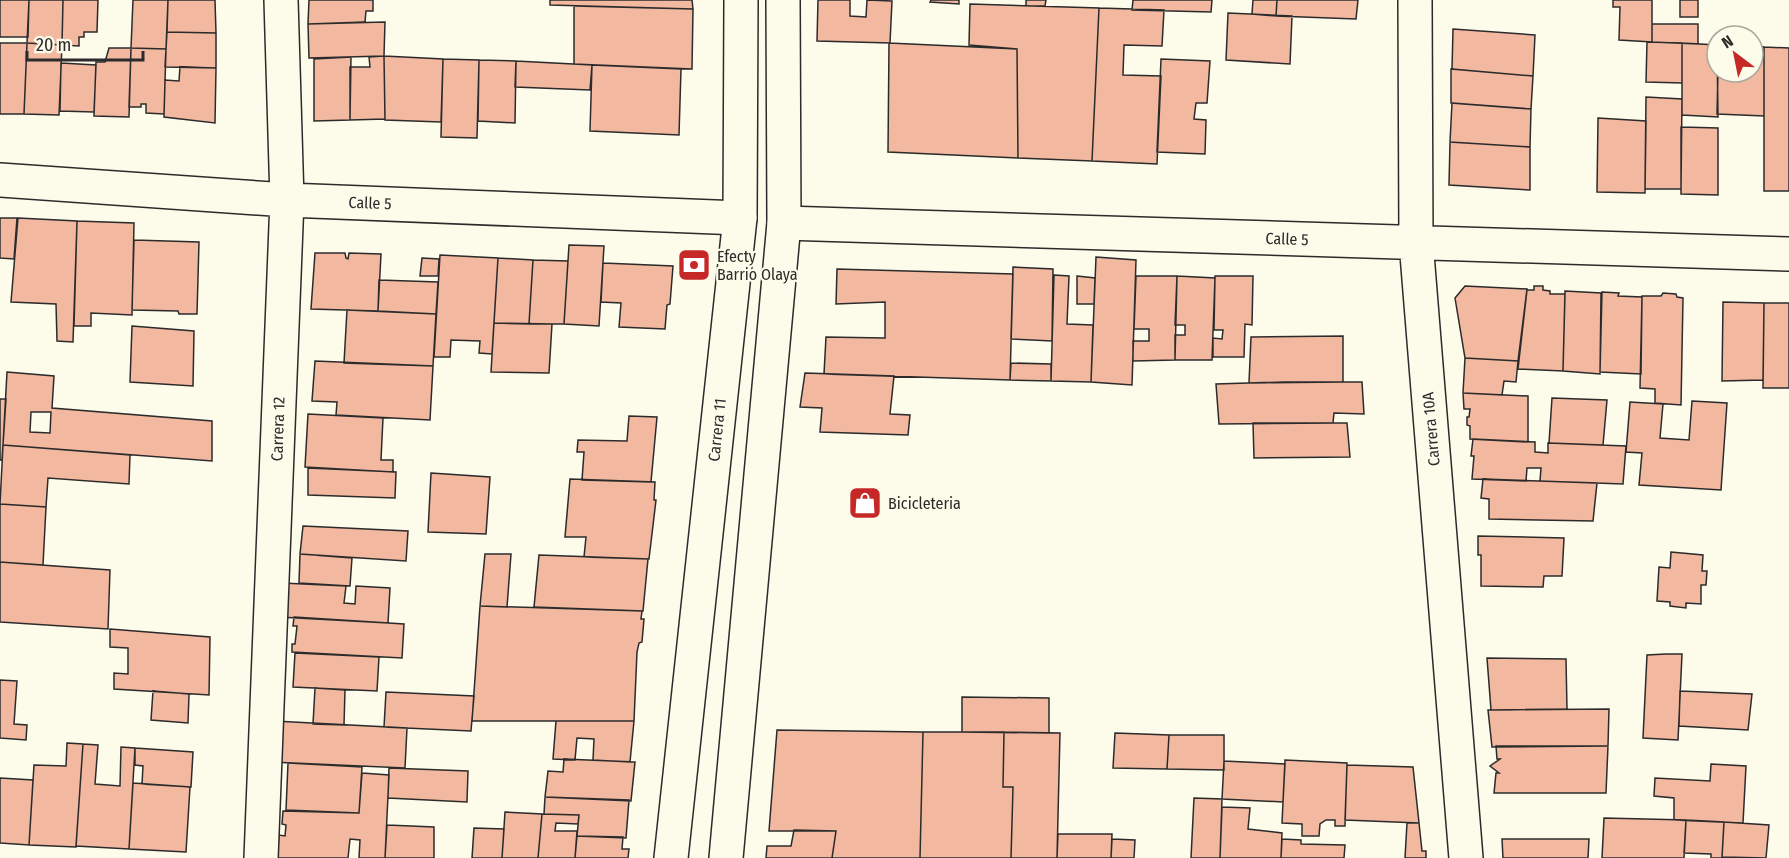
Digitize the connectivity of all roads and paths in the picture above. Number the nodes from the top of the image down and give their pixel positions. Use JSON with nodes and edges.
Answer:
{"nodes":[{"id":1,"x":281,"y":0,"type":"edge"},
{"id":2,"x":741,"y":0,"type":"edge"},
{"id":3,"x":783,"y":0,"type":"edge"},
{"id":4,"x":1415,"y":0,"type":"edge"},
{"id":5,"x":0,"y":180,"type":"edge"},
{"id":6,"x":287,"y":200,"type":"junction"},
{"id":7,"x":740,"y":218,"type":"junction"},
{"id":8,"x":784,"y":223,"type":"junction"},
{"id":9,"x":1416,"y":242,"type":"junction"},
{"id":10,"x":1789,"y":254,"type":"edge"},
{"id":11,"x":261,"y":858,"type":"edge"},
{"id":12,"x":671,"y":858,"type":"edge"},
{"id":13,"x":726,"y":858,"type":"edge"},
{"id":14,"x":1466,"y":858,"type":"edge"}],
"edges":[{"from":1,"to":6,"type":"street","name":"Carrera 12"},
{"from":2,"to":7,"type":"street","name":"Carrera 11"},
{"from":3,"to":8,"type":"street"},
{"from":4,"to":9,"type":"street","name":"Carrera 10A"},
{"from":5,"to":6,"type":"street","name":"Calle 5"},
{"from":6,"to":7,"type":"street","name":"Calle 5"},
{"from":6,"to":11,"type":"street","name":"Carrera 12"},
{"from":7,"to":12,"type":"street","name":"Carrera 11"},
{"from":8,"to":9,"type":"street","name":"Calle 5"},
{"from":8,"to":13,"type":"street"},
{"from":9,"to":10,"type":"street","name":"Calle 5"},
{"from":9,"to":14,"type":"street","name":"Carrera 10A"}]}
